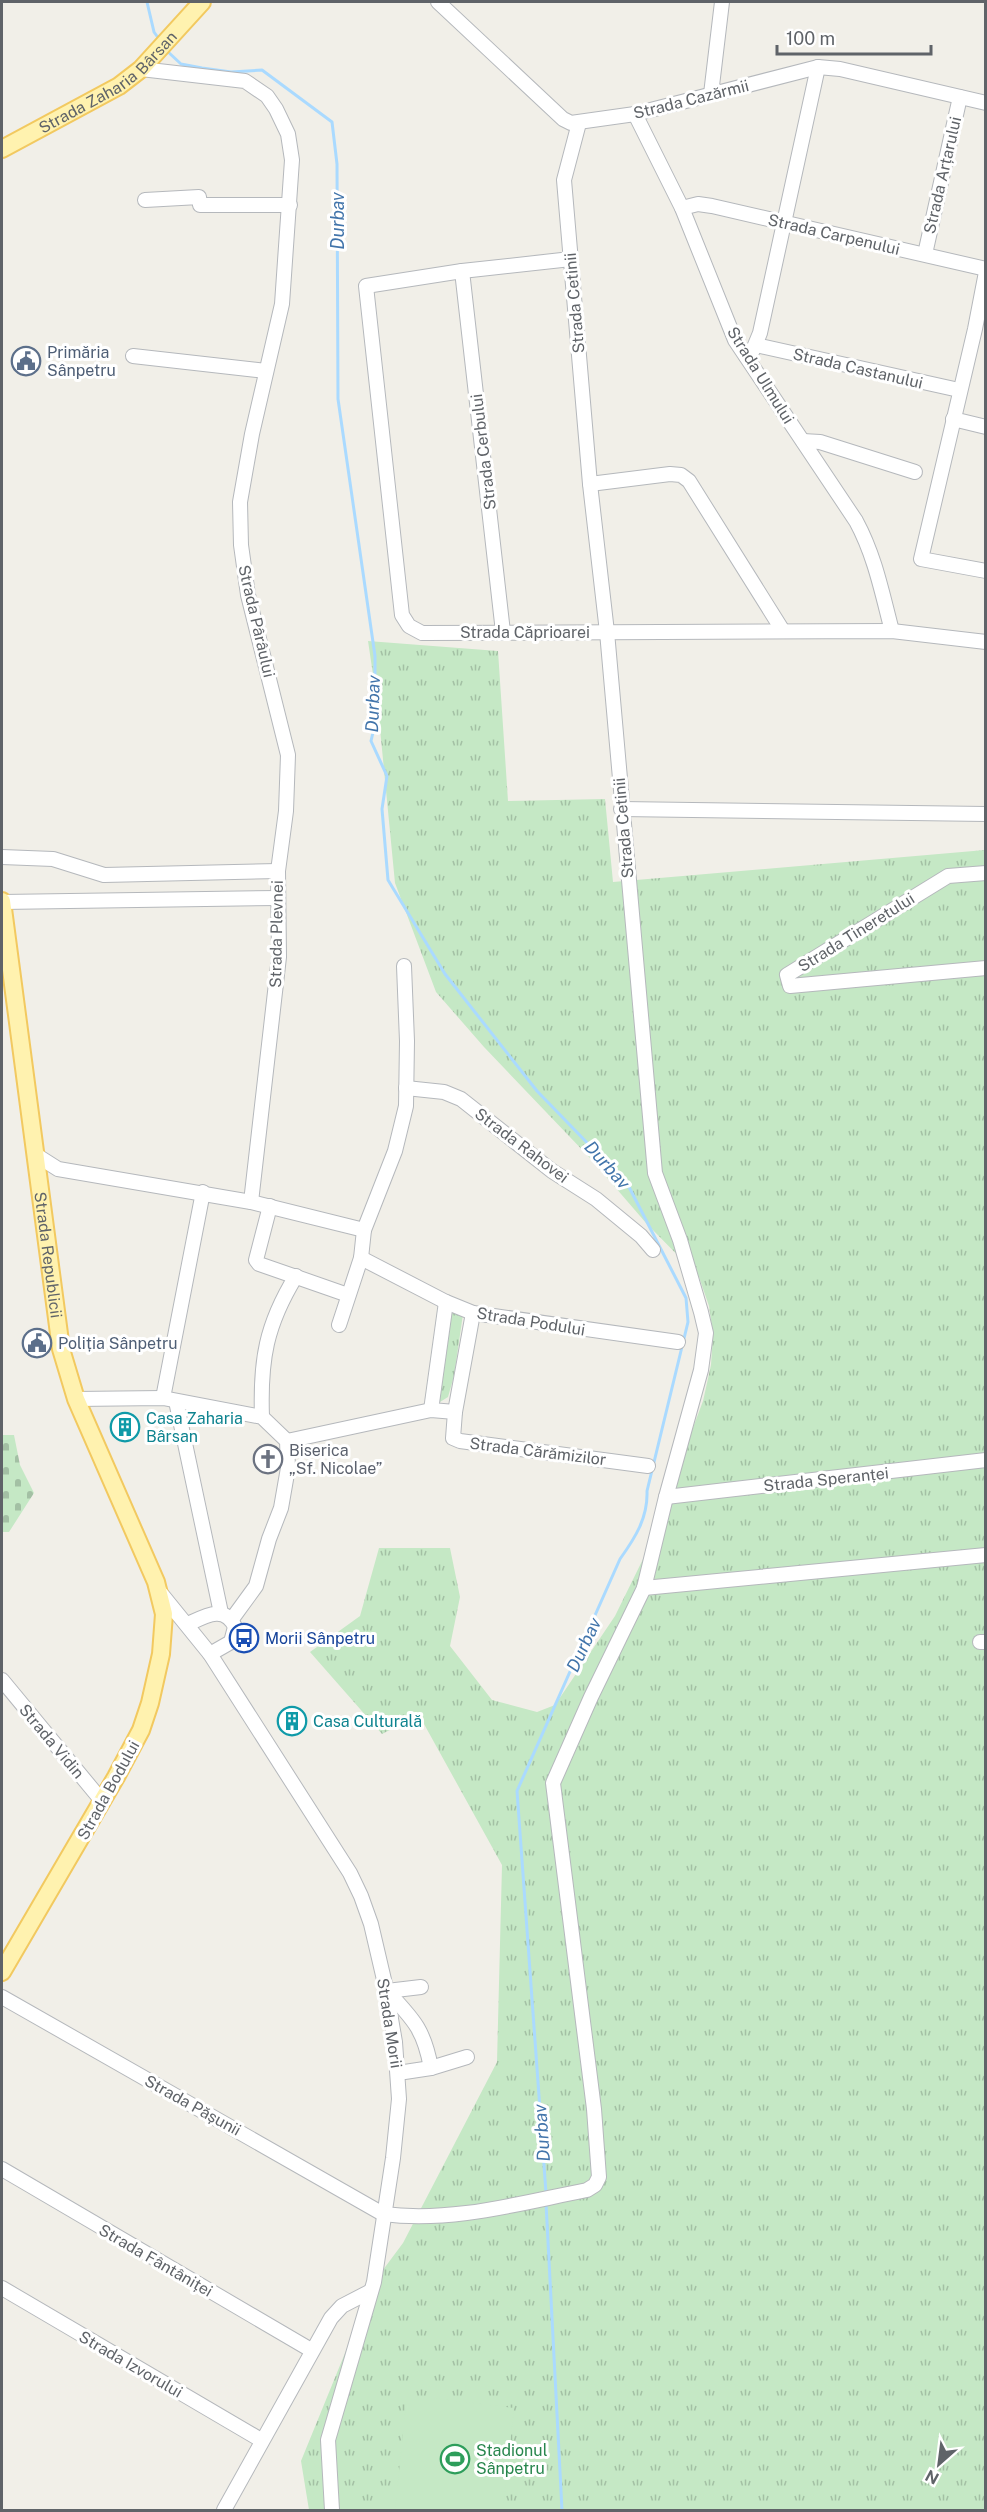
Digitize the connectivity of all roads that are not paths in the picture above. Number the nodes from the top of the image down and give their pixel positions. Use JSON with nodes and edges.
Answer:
{"nodes":[{"id":1,"x":202,"y":2,"type":"edge"},
{"id":2,"x":438,"y":2,"type":"edge"},
{"id":3,"x":722,"y":2,"type":"edge"},
{"id":4,"x":146,"y":64,"type":"junction"},
{"id":5,"x":818,"y":67,"type":"junction"},
{"id":6,"x":711,"y":94,"type":"junction"},
{"id":7,"x":960,"y":97,"type":"junction"},
{"id":8,"x":986,"y":103,"type":"edge"},
{"id":9,"x":635,"y":114,"type":"junction"},
{"id":10,"x":579,"y":123,"type":"junction"},
{"id":11,"x":2,"y":148,"type":"edge"},
{"id":12,"x":145,"y":200,"type":"dead end"},
{"id":13,"x":290,"y":205,"type":"junction"},
{"id":14,"x":682,"y":208,"type":"junction"},
{"id":15,"x":785,"y":222,"type":"junction"},
{"id":16,"x":925,"y":254,"type":"junction"},
{"id":17,"x":571,"y":259,"type":"junction"},
{"id":18,"x":462,"y":271,"type":"junction"},
{"id":19,"x":986,"y":271,"type":"edge"},
{"id":20,"x":980,"y":330,"type":"edge"},
{"id":21,"x":756,"y":345,"type":"junction"},
{"id":22,"x":133,"y":356,"type":"dead end"},
{"id":23,"x":746,"y":356,"type":"junction"},
{"id":24,"x":266,"y":371,"type":"junction"},
{"id":25,"x":959,"y":390,"type":"junction"},
{"id":26,"x":953,"y":419,"type":"junction"},
{"id":27,"x":986,"y":427,"type":"edge"},
{"id":28,"x":803,"y":441,"type":"junction"},
{"id":29,"x":915,"y":472,"type":"dead end"},
{"id":30,"x":590,"y":484,"type":"junction"},
{"id":31,"x":986,"y":571,"type":"edge"},
{"id":32,"x":783,"y":631,"type":"junction"},
{"id":33,"x":892,"y":631,"type":"junction"},
{"id":34,"x":503,"y":632,"type":"junction"},
{"id":35,"x":607,"y":632,"type":"junction"},
{"id":36,"x":986,"y":642,"type":"edge"},
{"id":37,"x":621,"y":809,"type":"junction"},
{"id":38,"x":986,"y":813,"type":"edge"},
{"id":39,"x":2,"y":856,"type":"edge"},
{"id":40,"x":278,"y":871,"type":"junction"},
{"id":41,"x":986,"y":873,"type":"edge"},
{"id":42,"x":278,"y":898,"type":"junction"},
{"id":43,"x":2,"y":902,"type":"edge"},
{"id":44,"x":404,"y":966,"type":"dead end"},
{"id":45,"x":986,"y":968,"type":"edge"},
{"id":46,"x":406,"y":1088,"type":"junction"},
{"id":47,"x":36,"y":1155,"type":"junction"},
{"id":48,"x":58,"y":1169,"type":"junction"},
{"id":49,"x":39,"y":1182,"type":"junction"},
{"id":50,"x":203,"y":1192,"type":"junction"},
{"id":51,"x":251,"y":1202,"type":"junction"},
{"id":52,"x":270,"y":1206,"type":"junction"},
{"id":53,"x":364,"y":1230,"type":"junction"},
{"id":54,"x":653,"y":1250,"type":"dead end"},
{"id":55,"x":361,"y":1258,"type":"junction"},
{"id":56,"x":296,"y":1276,"type":"junction"},
{"id":57,"x":348,"y":1294,"type":"junction"},
{"id":58,"x":446,"y":1302,"type":"junction"},
{"id":59,"x":474,"y":1313,"type":"junction"},
{"id":60,"x":339,"y":1325,"type":"dead end"},
{"id":61,"x":678,"y":1342,"type":"dead end"},
{"id":62,"x":76,"y":1399,"type":"junction"},
{"id":63,"x":170,"y":1400,"type":"junction"},
{"id":64,"x":431,"y":1410,"type":"junction"},
{"id":65,"x":455,"y":1412,"type":"junction"},
{"id":66,"x":262,"y":1417,"type":"junction"},
{"id":67,"x":287,"y":1441,"type":"junction"},
{"id":68,"x":986,"y":1460,"type":"edge"},
{"id":69,"x":648,"y":1466,"type":"dead end"},
{"id":70,"x":666,"y":1497,"type":"junction"},
{"id":71,"x":986,"y":1556,"type":"edge"},
{"id":72,"x":644,"y":1588,"type":"junction"},
{"id":73,"x":159,"y":1591,"type":"junction"},
{"id":74,"x":164,"y":1614,"type":"junction"},
{"id":75,"x":226,"y":1616,"type":"junction"},
{"id":76,"x":185,"y":1620,"type":"junction"},
{"id":77,"x":210,"y":1654,"type":"junction"},
{"id":78,"x":2,"y":1680,"type":"edge"},
{"id":79,"x":102,"y":1801,"type":"junction"},
{"id":80,"x":2,"y":1972,"type":"edge"},
{"id":81,"x":421,"y":1987,"type":"dead end"},
{"id":82,"x":387,"y":1991,"type":"junction"},
{"id":83,"x":2,"y":1997,"type":"edge"},
{"id":84,"x":467,"y":2057,"type":"dead end"},
{"id":85,"x":431,"y":2068,"type":"junction"},
{"id":86,"x":398,"y":2073,"type":"junction"},
{"id":87,"x":2,"y":2169,"type":"edge"},
{"id":88,"x":383,"y":2214,"type":"junction"},
{"id":89,"x":2,"y":2288,"type":"edge"},
{"id":90,"x":371,"y":2291,"type":"junction"},
{"id":91,"x":311,"y":2350,"type":"junction"},
{"id":92,"x":261,"y":2440,"type":"junction"},
{"id":93,"x":224,"y":2511,"type":"edge"},
{"id":94,"x":332,"y":2511,"type":"edge"}],
"edges":[{"from":1,"to":4,"type":"main road","name":"Strada Zaharia Bârsan"},
{"from":2,"to":10,"type":"street"},
{"from":3,"to":6,"type":"street"},
{"from":4,"to":11,"type":"main road","name":"Strada Zaharia Bârsan"},
{"from":4,"to":13,"type":"street","name":"Strada Pârâului"},
{"from":5,"to":6,"type":"street","name":"Strada Cazărmii"},
{"from":5,"to":7,"type":"street","name":"Strada Cazărmii"},
{"from":5,"to":15,"type":"street"},
{"from":6,"to":9,"type":"street","name":"Strada Cazărmii"},
{"from":7,"to":8,"type":"street","name":"Strada Cazărmii"},
{"from":7,"to":16,"type":"street","name":"Strada Arțarului"},
{"from":9,"to":10,"type":"street","name":"Strada Cazărmii"},
{"from":9,"to":14,"type":"street","name":"Strada Ulmului"},
{"from":10,"to":17,"type":"street","name":"Strada Cetinii"},
{"from":12,"to":13,"type":"street"},
{"from":13,"to":24,"type":"street","name":"Strada Pârâului"},
{"from":14,"to":15,"type":"street","name":"Strada Carpenului"},
{"from":14,"to":23,"type":"street","name":"Strada Ulmului"},
{"from":15,"to":16,"type":"street","name":"Strada Carpenului"},
{"from":15,"to":21,"type":"street"},
{"from":16,"to":19,"type":"street","name":"Strada Carpenului"},
{"from":17,"to":18,"type":"street"},
{"from":17,"to":30,"type":"street","name":"Strada Cetinii"},
{"from":18,"to":34,"type":"street","name":"Strada Cerbului"},
{"from":18,"to":34,"type":"street","name":"Strada Căprioarei"},
{"from":19,"to":20,"type":"street"},
{"from":20,"to":25,"type":"street"},
{"from":21,"to":23,"type":"street"},
{"from":21,"to":25,"type":"street","name":"Strada Castanului"},
{"from":22,"to":24,"type":"street"},
{"from":23,"to":28,"type":"street","name":"Strada Ulmului"},
{"from":24,"to":40,"type":"street","name":"Strada Pârâului"},
{"from":25,"to":26,"type":"street"},
{"from":26,"to":27,"type":"street"},
{"from":26,"to":31,"type":"street"},
{"from":28,"to":29,"type":"street"},
{"from":28,"to":33,"type":"street","name":"Strada Ulmului"},
{"from":30,"to":32,"type":"street"},
{"from":30,"to":35,"type":"street","name":"Strada Cetinii"},
{"from":32,"to":33,"type":"street","name":"Strada Căprioarei"},
{"from":32,"to":35,"type":"street","name":"Strada Căprioarei"},
{"from":33,"to":36,"type":"street","name":"Strada Căprioarei"},
{"from":34,"to":35,"type":"street","name":"Strada Căprioarei"},
{"from":35,"to":37,"type":"street","name":"Strada Cetinii"},
{"from":37,"to":38,"type":"street"},
{"from":37,"to":70,"type":"street","name":"Strada Cetinii"},
{"from":39,"to":40,"type":"street","name":"Strada Plevnei"},
{"from":40,"to":42,"type":"street","name":"Strada Plevnei"},
{"from":41,"to":45,"type":"street","name":"Strada Tineretului"},
{"from":42,"to":43,"type":"street"},
{"from":42,"to":51,"type":"street","name":"Strada Plevnei"},
{"from":43,"to":47,"type":"main road","name":"Strada Republicii"},
{"from":44,"to":46,"type":"street"},
{"from":46,"to":53,"type":"street"},
{"from":46,"to":54,"type":"street","name":"Strada Rahovei"},
{"from":47,"to":48,"type":"street"},
{"from":47,"to":49,"type":"main road","name":"Strada Republicii"},
{"from":48,"to":49,"type":"street"},
{"from":48,"to":50,"type":"street"},
{"from":49,"to":62,"type":"main road","name":"Strada Republicii"},
{"from":50,"to":51,"type":"street"},
{"from":50,"to":63,"type":"street"},
{"from":51,"to":52,"type":"street"},
{"from":52,"to":53,"type":"street"},
{"from":52,"to":56,"type":"street"},
{"from":53,"to":55,"type":"street"},
{"from":55,"to":57,"type":"street"},
{"from":55,"to":58,"type":"street","name":"Strada Podului"},
{"from":56,"to":57,"type":"street"},
{"from":56,"to":66,"type":"street"},
{"from":57,"to":60,"type":"street"},
{"from":58,"to":59,"type":"street","name":"Strada Podului"},
{"from":58,"to":64,"type":"street"},
{"from":59,"to":61,"type":"street","name":"Strada Podului"},
{"from":59,"to":65,"type":"street"},
{"from":62,"to":63,"type":"street"},
{"from":62,"to":73,"type":"main road","name":"Strada Republicii"},
{"from":63,"to":66,"type":"street"},
{"from":63,"to":75,"type":"street"},
{"from":64,"to":65,"type":"street"},
{"from":64,"to":67,"type":"street"},
{"from":65,"to":69,"type":"street","name":"Strada Cărămizilor"},
{"from":66,"to":67,"type":"street"},
{"from":67,"to":75,"type":"street"},
{"from":68,"to":70,"type":"street","name":"Strada Speranței"},
{"from":70,"to":72,"type":"street","name":"Strada Cetinii"},
{"from":71,"to":72,"type":"street"},
{"from":72,"to":88,"type":"street","name":"Strada Cetinii"},
{"from":73,"to":74,"type":"main road","name":"Strada Bodului"},
{"from":73,"to":76,"type":"street","name":"Strada Morii"},
{"from":74,"to":76,"type":"street"},
{"from":74,"to":79,"type":"main road","name":"Strada Bodului"},
{"from":75,"to":76,"type":"street"},
{"from":75,"to":77,"type":"street"},
{"from":76,"to":77,"type":"street","name":"Strada Morii"},
{"from":77,"to":82,"type":"street","name":"Strada Morii"},
{"from":78,"to":79,"type":"street","name":"Strada Vidin"},
{"from":79,"to":80,"type":"main road","name":"Strada Bodului"},
{"from":81,"to":82,"type":"street"},
{"from":82,"to":85,"type":"street"},
{"from":82,"to":86,"type":"street","name":"Strada Morii"},
{"from":83,"to":88,"type":"street","name":"Strada Pășunii"},
{"from":84,"to":85,"type":"street"},
{"from":85,"to":86,"type":"street"},
{"from":86,"to":88,"type":"street","name":"Strada Morii"},
{"from":87,"to":91,"type":"street","name":"Strada Fântâniței"},
{"from":88,"to":90,"type":"street","name":"Strada Morii"},
{"from":89,"to":92,"type":"street","name":"Strada Izvorului"},
{"from":90,"to":91,"type":"street"},
{"from":90,"to":94,"type":"street","name":"Strada Morii"},
{"from":91,"to":92,"type":"street"},
{"from":92,"to":93,"type":"street"}]}
